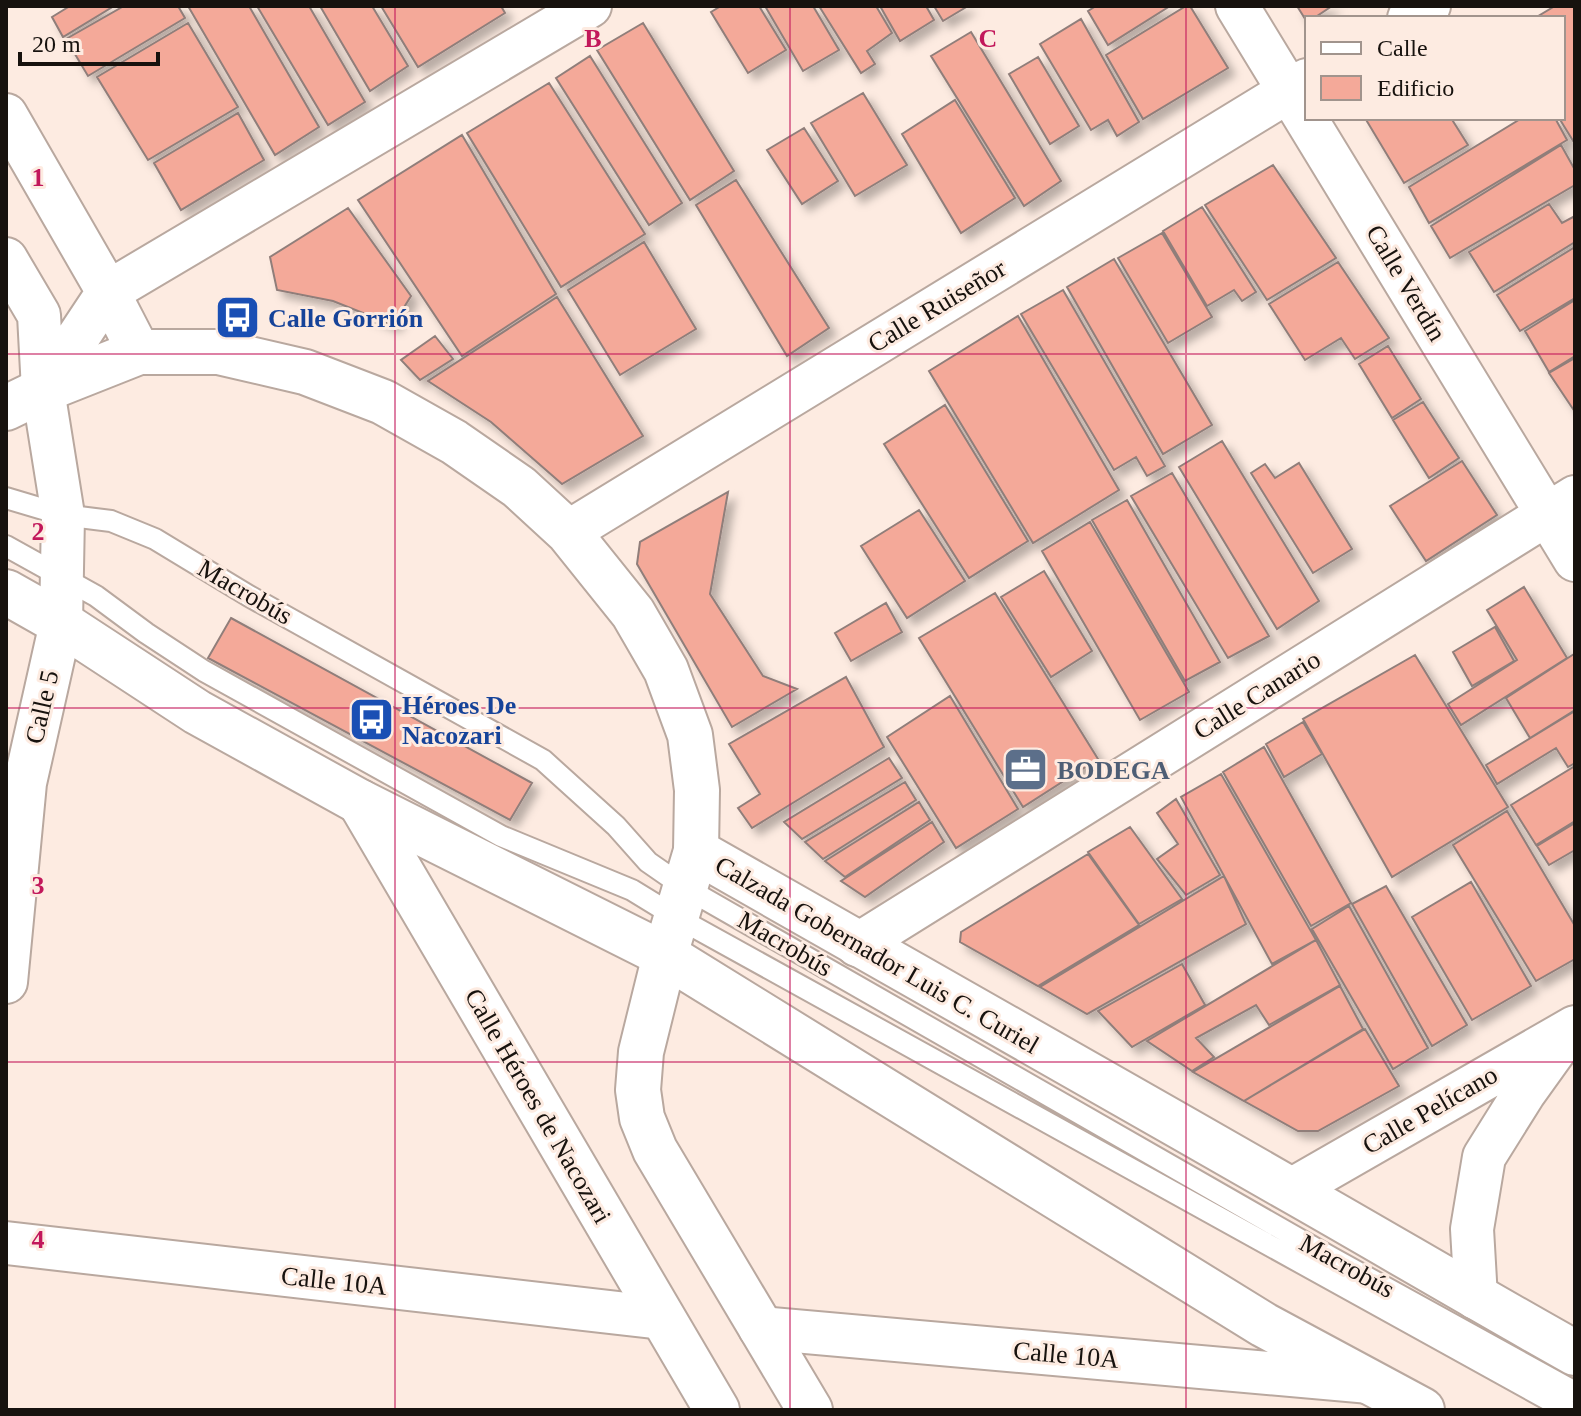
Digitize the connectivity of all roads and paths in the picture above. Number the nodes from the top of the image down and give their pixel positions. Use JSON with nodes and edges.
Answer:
{"nodes":[{"id":1,"x":590,"y":6,"type":"edge"},
{"id":2,"x":1237,"y":6,"type":"edge"},
{"id":3,"x":1298,"y":86,"type":"edge"},
{"id":4,"x":6,"y":115,"type":"edge"},
{"id":5,"x":1319,"y":120,"type":"edge"},
{"id":6,"x":6,"y":259,"type":"edge"},
{"id":7,"x":108,"y":292,"type":"junction"},
{"id":8,"x":139,"y":352,"type":"junction"},
{"id":9,"x":25,"y":399,"type":"edge"},
{"id":10,"x":6,"y":498,"type":"edge"},
{"id":11,"x":1561,"y":506,"type":"edge"},
{"id":12,"x":63,"y":515,"type":"junction"},
{"id":13,"x":568,"y":532,"type":"junction"},
{"id":14,"x":6,"y":546,"type":"edge"},
{"id":15,"x":1575,"y":560,"type":"edge"},
{"id":16,"x":62,"y":577,"type":"junction"},
{"id":17,"x":6,"y":592,"type":"edge"},
{"id":18,"x":61,"y":623,"type":"junction"},
{"id":19,"x":16,"y":782,"type":"edge"},
{"id":20,"x":360,"y":802,"type":"junction"},
{"id":21,"x":680,"y":902,"type":"junction"},
{"id":22,"x":857,"y":945,"type":"junction"},
{"id":23,"x":6,"y":982,"type":"edge"},
{"id":24,"x":1572,"y":1029,"type":"edge"},
{"id":25,"x":1291,"y":1190,"type":"junction"},
{"id":26,"x":6,"y":1243,"type":"edge"},
{"id":27,"x":1476,"y":1298,"type":"junction"},
{"id":28,"x":662,"y":1318,"type":"junction"},
{"id":29,"x":760,"y":1328,"type":"junction"},
{"id":30,"x":1575,"y":1353,"type":"edge"},
{"id":31,"x":1371,"y":1382,"type":"junction"},
{"id":32,"x":1575,"y":1392,"type":"edge"},
{"id":33,"x":717,"y":1410,"type":"edge"},
{"id":34,"x":810,"y":1410,"type":"edge"},
{"id":35,"x":1422,"y":1410,"type":"edge"},
{"id":36,"x":1567,"y":1410,"type":"edge"}],
"edges":[{"from":1,"to":7,"type":"street"},
{"from":2,"to":3,"type":"street","name":"Calle Verdín"},
{"from":3,"to":13,"type":"street","name":"Calle Ruiseñor"},
{"from":4,"to":7,"type":"street"},
{"from":5,"to":11,"type":"street","name":"Calle Verdín"},
{"from":6,"to":9,"type":"street"},
{"from":7,"to":8,"type":"street"},
{"from":7,"to":9,"type":"street"},
{"from":8,"to":9,"type":"main road","name":"Calzada Gobernador Luis C. Curiel"},
{"from":8,"to":13,"type":"main road","name":"Calzada Gobernador Luis C. Curiel"},
{"from":9,"to":12,"type":"street","name":"Calle 5"},
{"from":10,"to":12,"type":"lane","name":"Macrobús"},
{"from":11,"to":15,"type":"street","name":"Calle Verdín"},
{"from":11,"to":22,"type":"street","name":"Calle Canario"},
{"from":12,"to":16,"type":"street","name":"Calle 5"},
{"from":12,"to":21,"type":"lane","name":"Macrobús"},
{"from":13,"to":21,"type":"main road","name":"Calzada Gobernador Luis C. Curiel"},
{"from":14,"to":16,"type":"lane","name":"Macrobús"},
{"from":16,"to":18,"type":"street","name":"Calle 5"},
{"from":16,"to":21,"type":"lane","name":"Macrobús"},
{"from":17,"to":18,"type":"main road","name":"Calzada Gobernador Luis C. Curiel"},
{"from":18,"to":19,"type":"street","name":"Calle 5"},
{"from":18,"to":20,"type":"main road","name":"Calzada Gobernador Luis C. Curiel"},
{"from":19,"to":23,"type":"street","name":"Calle 5"},
{"from":20,"to":21,"type":"main road","name":"Calzada Gobernador Luis C. Curiel"},
{"from":20,"to":28,"type":"main road","name":"Calle Héroes de Nacozari"},
{"from":21,"to":22,"type":"main road","name":"Calzada Gobernador Luis C. Curiel"},
{"from":21,"to":29,"type":"main road"},
{"from":21,"to":31,"type":"main road","name":"Calzada Gobernador Luis C. Curiel"},
{"from":21,"to":32,"type":"lane","name":"Macrobús"},
{"from":21,"to":36,"type":"lane","name":"Macrobús"},
{"from":22,"to":25,"type":"main road","name":"Calzada Gobernador Luis C. Curiel"},
{"from":24,"to":25,"type":"street","name":"Calle Pelícano"},
{"from":24,"to":27,"type":"street","name":"Calle Pelícano"},
{"from":25,"to":27,"type":"main road","name":"Calzada Gobernador Luis C. Curiel"},
{"from":26,"to":28,"type":"street","name":"Calle 10A"},
{"from":27,"to":30,"type":"main road","name":"Calzada Gobernador Luis C. Curiel"},
{"from":28,"to":33,"type":"main road","name":"Calle Héroes de Nacozari"},
{"from":29,"to":31,"type":"street","name":"Calle 10A"},
{"from":29,"to":34,"type":"main road"},
{"from":31,"to":35,"type":"main road","name":"Calzada Gobernador Luis C. Curiel"}]}
